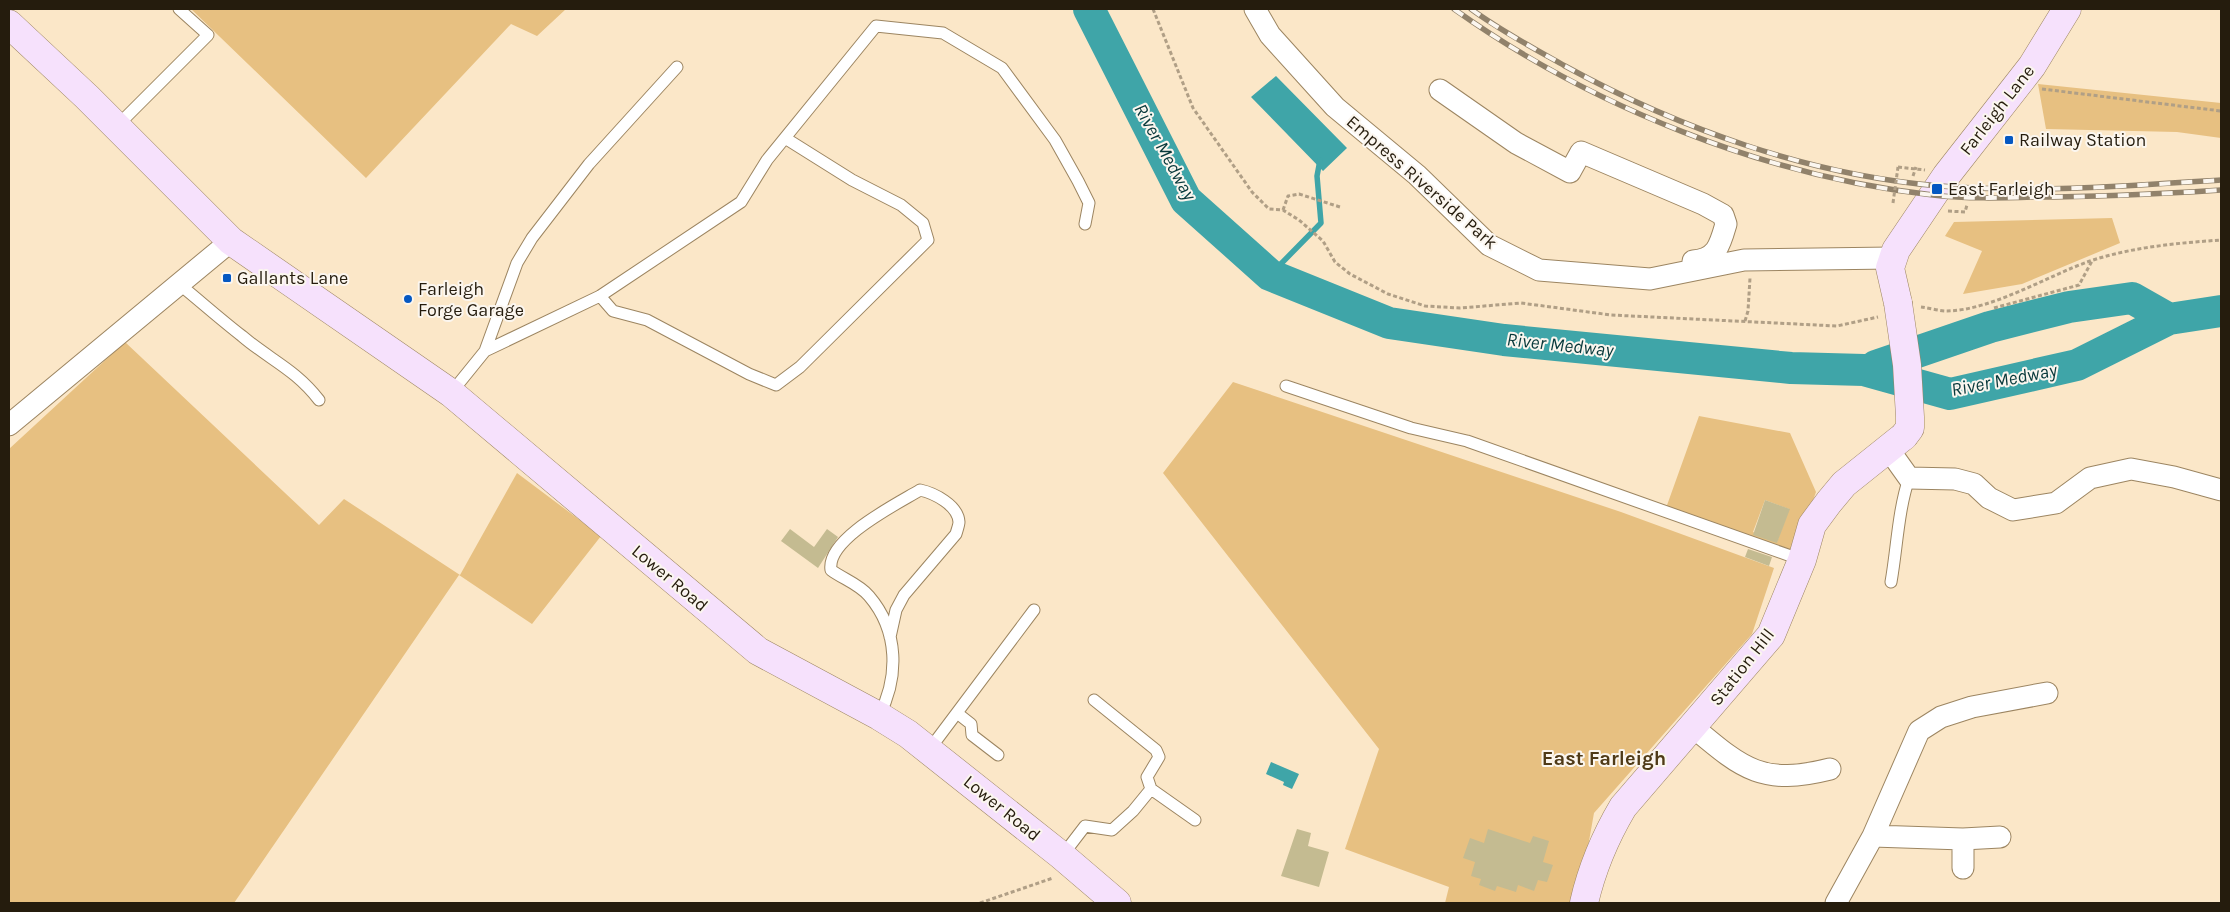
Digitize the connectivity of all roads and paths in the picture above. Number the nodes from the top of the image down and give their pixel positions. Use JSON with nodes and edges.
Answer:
{"nodes":[{"id":1,"x":179,"y":9,"type":"edge"},
{"id":2,"x":1152,"y":9,"type":"edge"},
{"id":3,"x":1255,"y":9,"type":"edge"},
{"id":4,"x":2067,"y":9,"type":"edge"},
{"id":5,"x":9,"y":24,"type":"edge"},
{"id":6,"x":678,"y":67,"type":"dead end"},
{"id":7,"x":2016,"y":87,"type":"junction"},
{"id":8,"x":1440,"y":90,"type":"dead end"},
{"id":9,"x":2221,"y":111,"type":"edge"},
{"id":10,"x":115,"y":128,"type":"junction"},
{"id":11,"x":785,"y":138,"type":"junction"},
{"id":12,"x":1913,"y":176,"type":"dead end"},
{"id":13,"x":1893,"y":203,"type":"dead end"},
{"id":14,"x":1967,"y":204,"type":"dead end"},
{"id":15,"x":1340,"y":207,"type":"dead end"},
{"id":16,"x":1282,"y":210,"type":"junction"},
{"id":17,"x":1956,"y":212,"type":"dead end"},
{"id":18,"x":1085,"y":224,"type":"dead end"},
{"id":19,"x":2221,"y":240,"type":"edge"},
{"id":20,"x":231,"y":241,"type":"junction"},
{"id":21,"x":1892,"y":258,"type":"junction"},
{"id":22,"x":1752,"y":260,"type":"junction"},
{"id":23,"x":2092,"y":260,"type":"junction"},
{"id":24,"x":1650,"y":279,"type":"junction"},
{"id":25,"x":179,"y":284,"type":"junction"},
{"id":26,"x":600,"y":296,"type":"junction"},
{"id":27,"x":1897,"y":308,"type":"junction"},
{"id":28,"x":1994,"y":308,"type":"dead end"},
{"id":29,"x":1745,"y":321,"type":"junction"},
{"id":30,"x":485,"y":351,"type":"junction"},
{"id":31,"x":1286,"y":386,"type":"dead end"},
{"id":32,"x":451,"y":393,"type":"junction"},
{"id":33,"x":319,"y":400,"type":"dead end"},
{"id":34,"x":9,"y":425,"type":"edge"},
{"id":35,"x":1896,"y":443,"type":"junction"},
{"id":36,"x":1909,"y":478,"type":"junction"},
{"id":37,"x":2221,"y":490,"type":"edge"},
{"id":38,"x":1802,"y":560,"type":"junction"},
{"id":39,"x":1891,"y":582,"type":"dead end"},
{"id":40,"x":1034,"y":610,"type":"dead end"},
{"id":41,"x":890,"y":637,"type":"junction"},
{"id":42,"x":2047,"y":693,"type":"dead end"},
{"id":43,"x":1094,"y":700,"type":"dead end"},
{"id":44,"x":956,"y":713,"type":"junction"},
{"id":45,"x":880,"y":716,"type":"junction"},
{"id":46,"x":1693,"y":727,"type":"junction"},
{"id":47,"x":929,"y":750,"type":"junction"},
{"id":48,"x":998,"y":755,"type":"dead end"},
{"id":49,"x":1830,"y":769,"type":"dead end"},
{"id":50,"x":1151,"y":789,"type":"junction"},
{"id":51,"x":1195,"y":820,"type":"dead end"},
{"id":52,"x":1874,"y":836,"type":"junction"},
{"id":53,"x":2000,"y":837,"type":"dead end"},
{"id":54,"x":1963,"y":839,"type":"junction"},
{"id":55,"x":1070,"y":863,"type":"junction"},
{"id":56,"x":1963,"y":868,"type":"dead end"},
{"id":57,"x":980,"y":903,"type":"edge"},
{"id":58,"x":1117,"y":903,"type":"edge"},
{"id":59,"x":1584,"y":903,"type":"edge"},
{"id":60,"x":1836,"y":903,"type":"edge"}],
"edges":[{"from":1,"to":10,"type":"lane"},
{"from":2,"to":16,"type":"path"},
{"from":3,"to":24,"type":"street","name":"Empress Riverside Park"},
{"from":4,"to":7,"type":"main road","name":"Farleigh Lane"},
{"from":5,"to":10,"type":"main road","name":"Lower Road"},
{"from":6,"to":30,"type":"lane"},
{"from":7,"to":9,"type":"path"},
{"from":7,"to":21,"type":"main road","name":"Farleigh Lane"},
{"from":8,"to":24,"type":"street"},
{"from":10,"to":20,"type":"main road","name":"Lower Road"},
{"from":11,"to":18,"type":"lane"},
{"from":11,"to":26,"type":"lane"},
{"from":11,"to":26,"type":"lane"},
{"from":12,"to":13,"type":"path","bridge":true},
{"from":14,"to":17,"type":"path"},
{"from":15,"to":16,"type":"path"},
{"from":16,"to":29,"type":"path"},
{"from":19,"to":23,"type":"path"},
{"from":20,"to":25,"type":"street"},
{"from":20,"to":32,"type":"main road","name":"Lower Road"},
{"from":21,"to":22,"type":"street","name":"Empress Riverside Park"},
{"from":21,"to":27,"type":"main road"},
{"from":22,"to":24,"type":"street","name":"Empress Riverside Park"},
{"from":22,"to":29,"type":"path"},
{"from":23,"to":27,"type":"path"},
{"from":23,"to":28,"type":"path"},
{"from":25,"to":33,"type":"lane"},
{"from":25,"to":34,"type":"street"},
{"from":26,"to":30,"type":"lane"},
{"from":27,"to":29,"type":"path"},
{"from":27,"to":35,"type":"main road","bridge":true},
{"from":30,"to":32,"type":"lane"},
{"from":31,"to":38,"type":"lane"},
{"from":32,"to":45,"type":"main road","name":"Lower Road"},
{"from":35,"to":36,"type":"street"},
{"from":35,"to":38,"type":"main road","name":"Station Hill"},
{"from":36,"to":37,"type":"street"},
{"from":36,"to":39,"type":"lane"},
{"from":38,"to":46,"type":"main road","name":"Station Hill"},
{"from":40,"to":44,"type":"lane"},
{"from":41,"to":41,"type":"lane"},
{"from":41,"to":45,"type":"lane"},
{"from":42,"to":52,"type":"street"},
{"from":43,"to":50,"type":"lane"},
{"from":44,"to":47,"type":"lane"},
{"from":44,"to":48,"type":"lane"},
{"from":45,"to":47,"type":"main road","name":"Lower Road"},
{"from":46,"to":49,"type":"street"},
{"from":46,"to":59,"type":"main road","name":"Station Hill"},
{"from":47,"to":55,"type":"main road","name":"Lower Road"},
{"from":50,"to":51,"type":"lane"},
{"from":50,"to":55,"type":"lane"},
{"from":52,"to":54,"type":"street"},
{"from":52,"to":60,"type":"street"},
{"from":53,"to":54,"type":"street"},
{"from":54,"to":56,"type":"street"},
{"from":55,"to":57,"type":"path"},
{"from":55,"to":58,"type":"main road","name":"Lower Road"}]}
